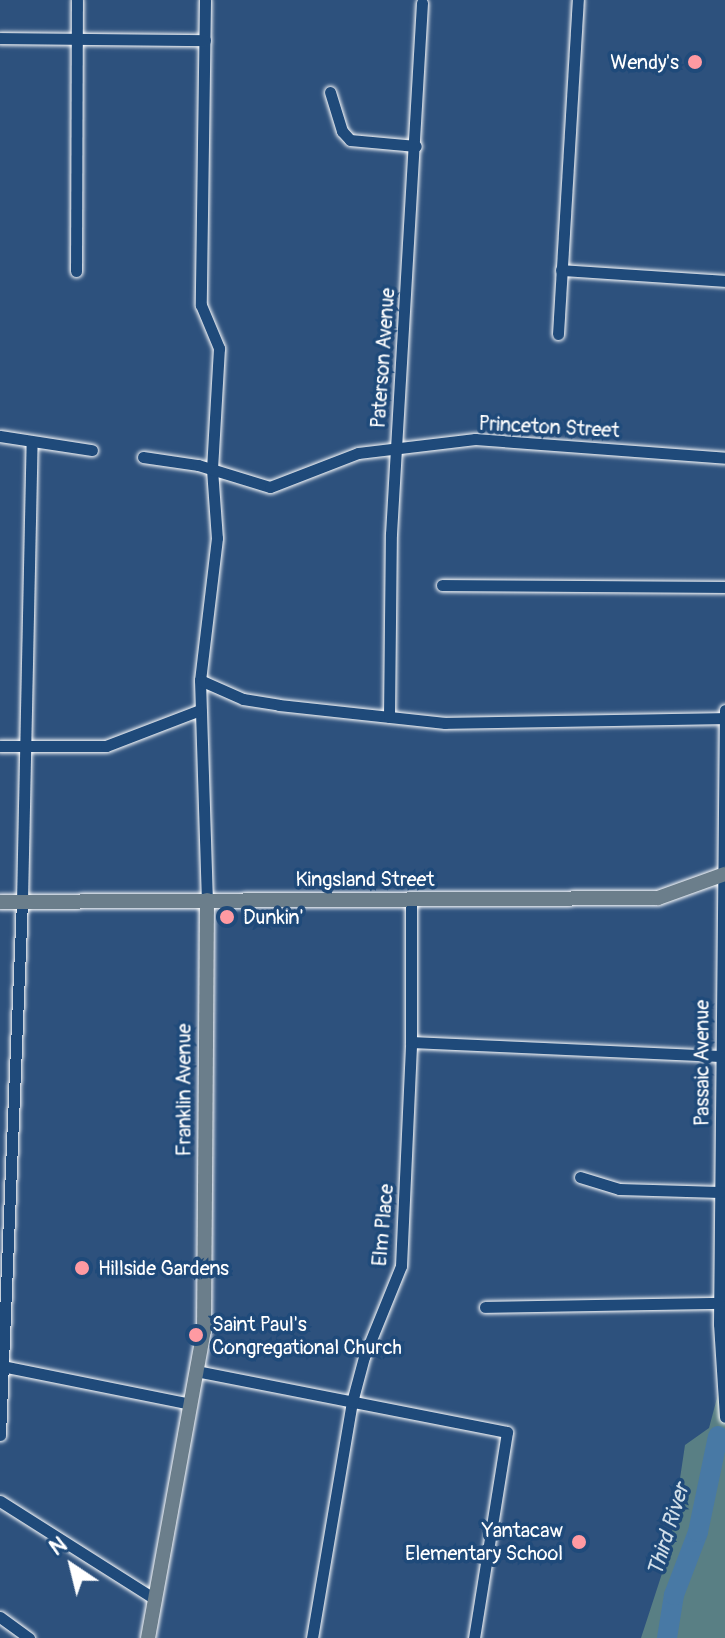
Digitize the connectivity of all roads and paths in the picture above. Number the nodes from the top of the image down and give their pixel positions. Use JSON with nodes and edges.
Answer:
{"nodes":[{"id":1,"x":77,"y":0,"type":"edge"},
{"id":2,"x":205,"y":0,"type":"edge"},
{"id":3,"x":578,"y":0,"type":"edge"},
{"id":4,"x":422,"y":3,"type":"dead end"},
{"id":5,"x":0,"y":38,"type":"edge"},
{"id":6,"x":77,"y":39,"type":"junction"},
{"id":7,"x":205,"y":40,"type":"junction"},
{"id":8,"x":330,"y":92,"type":"dead end"},
{"id":9,"x":416,"y":146,"type":"junction"},
{"id":10,"x":561,"y":270,"type":"junction"},
{"id":11,"x":76,"y":271,"type":"dead end"},
{"id":12,"x":725,"y":281,"type":"edge"},
{"id":13,"x":558,"y":334,"type":"dead end"},
{"id":14,"x":0,"y":436,"type":"edge"},
{"id":15,"x":32,"y":442,"type":"junction"},
{"id":16,"x":395,"y":447,"type":"junction"},
{"id":17,"x":92,"y":450,"type":"dead end"},
{"id":18,"x":143,"y":457,"type":"dead end"},
{"id":19,"x":725,"y":458,"type":"edge"},
{"id":20,"x":212,"y":469,"type":"junction"},
{"id":21,"x":442,"y":585,"type":"dead end"},
{"id":22,"x":725,"y":587,"type":"edge"},
{"id":23,"x":200,"y":680,"type":"junction"},
{"id":24,"x":200,"y":710,"type":"junction"},
{"id":25,"x":725,"y":710,"type":"edge"},
{"id":26,"x":389,"y":717,"type":"junction"},
{"id":27,"x":724,"y":718,"type":"edge"},
{"id":28,"x":0,"y":746,"type":"edge"},
{"id":29,"x":25,"y":747,"type":"junction"},
{"id":30,"x":723,"y":875,"type":"edge"},
{"id":31,"x":411,"y":899,"type":"junction"},
{"id":32,"x":207,"y":900,"type":"junction"},
{"id":33,"x":0,"y":902,"type":"edge"},
{"id":34,"x":22,"y":902,"type":"junction"},
{"id":35,"x":723,"y":989,"type":"edge"},
{"id":36,"x":411,"y":1042,"type":"junction"},
{"id":37,"x":720,"y":1056,"type":"junction"},
{"id":38,"x":722,"y":1121,"type":"edge"},
{"id":39,"x":580,"y":1177,"type":"dead end"},
{"id":40,"x":720,"y":1192,"type":"junction"},
{"id":41,"x":722,"y":1252,"type":"edge"},
{"id":42,"x":719,"y":1303,"type":"junction"},
{"id":43,"x":485,"y":1307,"type":"dead end"},
{"id":44,"x":2,"y":1366,"type":"edge"},
{"id":45,"x":196,"y":1371,"type":"junction"},
{"id":46,"x":352,"y":1402,"type":"junction"},
{"id":47,"x":190,"y":1404,"type":"junction"},
{"id":48,"x":725,"y":1417,"type":"edge"},
{"id":49,"x":0,"y":1435,"type":"edge"},
{"id":50,"x":0,"y":1501,"type":"edge"},
{"id":51,"x":155,"y":1599,"type":"junction"},
{"id":52,"x":0,"y":1617,"type":"edge"},
{"id":53,"x":29,"y":1638,"type":"edge"},
{"id":54,"x":148,"y":1638,"type":"edge"},
{"id":55,"x":312,"y":1638,"type":"edge"},
{"id":56,"x":474,"y":1638,"type":"edge"}],
"edges":[{"from":1,"to":6,"type":"street"},
{"from":2,"to":7,"type":"street","name":"Franklin Avenue"},
{"from":3,"to":10,"type":"street"},
{"from":4,"to":9,"type":"street","name":"Paterson Avenue"},
{"from":5,"to":6,"type":"street"},
{"from":6,"to":7,"type":"street"},
{"from":6,"to":11,"type":"street"},
{"from":7,"to":20,"type":"street","name":"Franklin Avenue"},
{"from":8,"to":9,"type":"street"},
{"from":9,"to":16,"type":"street","name":"Paterson Avenue"},
{"from":10,"to":12,"type":"street"},
{"from":10,"to":13,"type":"street"},
{"from":14,"to":15,"type":"street"},
{"from":15,"to":17,"type":"street"},
{"from":15,"to":29,"type":"street"},
{"from":16,"to":19,"type":"street","name":"Princeton Street"},
{"from":16,"to":20,"type":"street","name":"Princeton Street"},
{"from":16,"to":26,"type":"street","name":"Paterson Avenue"},
{"from":18,"to":20,"type":"street","name":"Princeton Street"},
{"from":20,"to":23,"type":"street","name":"Franklin Avenue"},
{"from":21,"to":22,"type":"street"},
{"from":23,"to":24,"type":"street","name":"Franklin Avenue"},
{"from":23,"to":26,"type":"street"},
{"from":24,"to":29,"type":"street"},
{"from":24,"to":32,"type":"street","name":"Franklin Avenue"},
{"from":25,"to":27,"type":"street","name":"Passaic Avenue"},
{"from":26,"to":27,"type":"street"},
{"from":27,"to":30,"type":"street","name":"Passaic Avenue"},
{"from":28,"to":29,"type":"street"},
{"from":29,"to":34,"type":"street"},
{"from":30,"to":31,"type":"main road","name":"Kingsland Street"},
{"from":30,"to":35,"type":"street","name":"Passaic Avenue"},
{"from":31,"to":32,"type":"main road","name":"Kingsland Street"},
{"from":31,"to":36,"type":"street","name":"Elm Place"},
{"from":32,"to":34,"type":"main road","name":"Kingsland Street"},
{"from":32,"to":45,"type":"main road","name":"Franklin Avenue"},
{"from":33,"to":34,"type":"main road","name":"Kingsland Street"},
{"from":34,"to":44,"type":"street"},
{"from":35,"to":37,"type":"street","name":"Passaic Avenue"},
{"from":36,"to":37,"type":"street"},
{"from":36,"to":46,"type":"street","name":"Elm Place"},
{"from":37,"to":38,"type":"street","name":"Passaic Avenue"},
{"from":38,"to":40,"type":"street","name":"Passaic Avenue"},
{"from":39,"to":40,"type":"street"},
{"from":40,"to":41,"type":"street","name":"Passaic Avenue"},
{"from":41,"to":42,"type":"street","name":"Passaic Avenue"},
{"from":42,"to":43,"type":"street"},
{"from":42,"to":48,"type":"street","name":"Passaic Avenue"},
{"from":44,"to":47,"type":"street"},
{"from":44,"to":49,"type":"street"},
{"from":45,"to":46,"type":"street"},
{"from":45,"to":47,"type":"main road","name":"Franklin Avenue"},
{"from":46,"to":55,"type":"street","name":"Elm Place"},
{"from":46,"to":56,"type":"street"},
{"from":47,"to":51,"type":"main road","name":"Franklin Avenue"},
{"from":50,"to":51,"type":"street"},
{"from":51,"to":54,"type":"main road","name":"Franklin Avenue"},
{"from":52,"to":53,"type":"street"}]}
